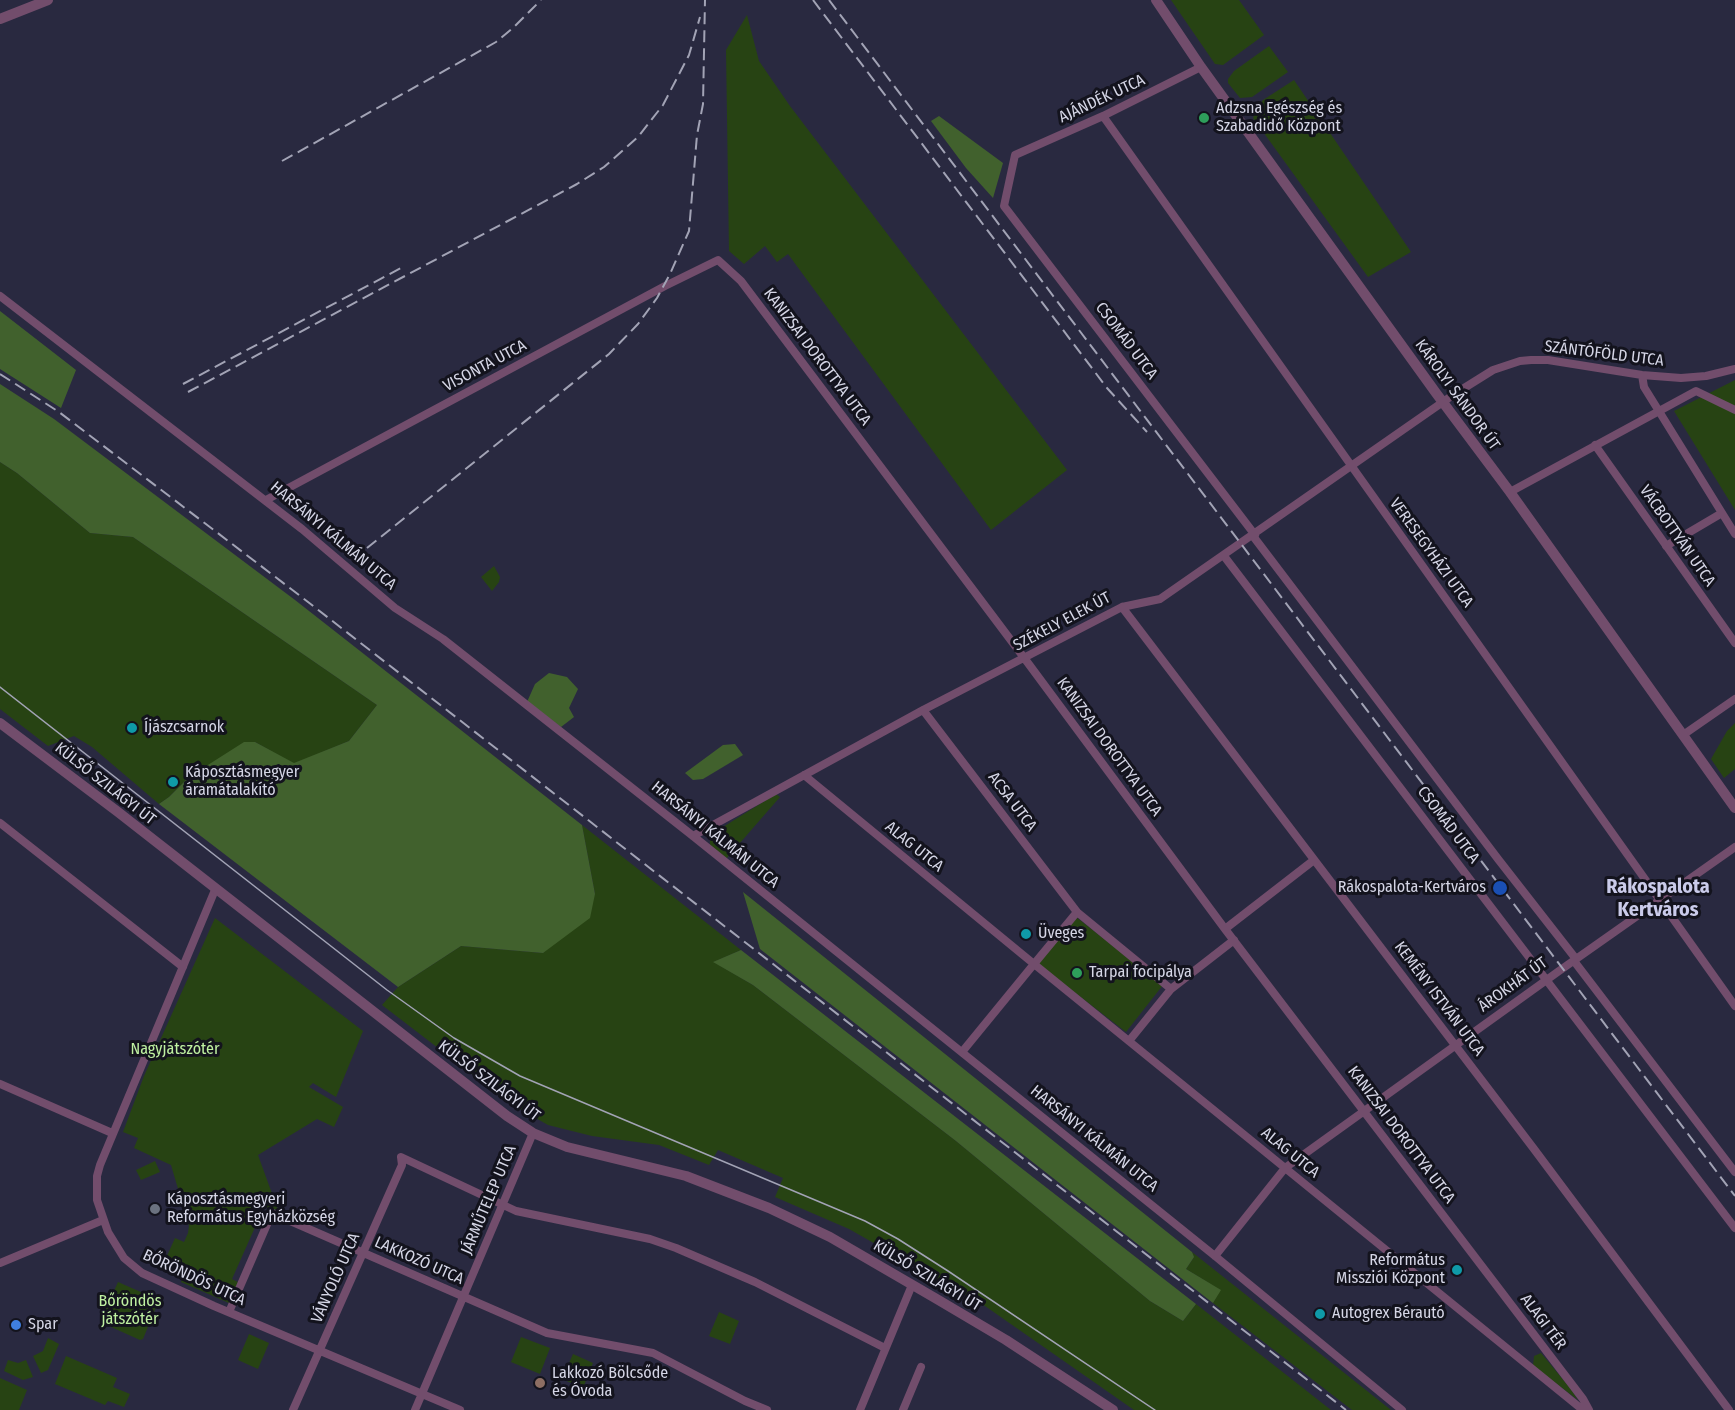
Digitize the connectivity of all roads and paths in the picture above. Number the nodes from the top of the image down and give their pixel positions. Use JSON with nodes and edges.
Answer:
{"nodes":[{"id":1,"x":48,"y":0,"type":"edge"},
{"id":2,"x":1156,"y":0,"type":"edge"},
{"id":3,"x":0,"y":19,"type":"edge"},
{"id":4,"x":1201,"y":67,"type":"junction"},
{"id":5,"x":1103,"y":116,"type":"junction"},
{"id":6,"x":1015,"y":155,"type":"joint"},
{"id":7,"x":718,"y":260,"type":"joint"},
{"id":8,"x":0,"y":296,"type":"edge"},
{"id":9,"x":1735,"y":369,"type":"edge"},
{"id":10,"x":1642,"y":375,"type":"junction"},
{"id":11,"x":1443,"y":402,"type":"junction"},
{"id":12,"x":1735,"y":410,"type":"edge"},
{"id":13,"x":1658,"y":411,"type":"junction"},
{"id":14,"x":1595,"y":445,"type":"junction"},
{"id":15,"x":1350,"y":466,"type":"junction"},
{"id":16,"x":1510,"y":492,"type":"junction"},
{"id":17,"x":266,"y":500,"type":"junction"},
{"id":18,"x":1722,"y":513,"type":"junction"},
{"id":19,"x":1734,"y":528,"type":"edge"},
{"id":20,"x":1254,"y":536,"type":"junction"},
{"id":21,"x":1666,"y":546,"type":"junction"},
{"id":22,"x":1224,"y":556,"type":"junction"},
{"id":23,"x":1122,"y":608,"type":"junction"},
{"id":24,"x":1735,"y":644,"type":"edge"},
{"id":25,"x":1025,"y":659,"type":"junction"},
{"id":26,"x":1735,"y":699,"type":"edge"},
{"id":27,"x":923,"y":710,"type":"junction"},
{"id":28,"x":0,"y":723,"type":"edge"},
{"id":29,"x":1683,"y":735,"type":"junction"},
{"id":30,"x":804,"y":775,"type":"junction"},
{"id":31,"x":1735,"y":808,"type":"edge"},
{"id":32,"x":0,"y":823,"type":"edge"},
{"id":33,"x":693,"y":836,"type":"junction"},
{"id":34,"x":1735,"y":847,"type":"edge"},
{"id":35,"x":1314,"y":860,"type":"junction"},
{"id":36,"x":215,"y":890,"type":"junction"},
{"id":37,"x":1661,"y":901,"type":"junction"},
{"id":38,"x":1077,"y":912,"type":"junction"},
{"id":39,"x":1225,"y":929,"type":"junction"},
{"id":40,"x":1234,"y":940,"type":"junction"},
{"id":41,"x":1575,"y":960,"type":"junction"},
{"id":42,"x":1034,"y":964,"type":"junction"},
{"id":43,"x":183,"y":967,"type":"junction"},
{"id":44,"x":1547,"y":980,"type":"junction"},
{"id":45,"x":1171,"y":989,"type":"junction"},
{"id":46,"x":1735,"y":1006,"type":"edge"},
{"id":47,"x":1129,"y":1041,"type":"junction"},
{"id":48,"x":1455,"y":1046,"type":"junction"},
{"id":49,"x":962,"y":1052,"type":"junction"},
{"id":50,"x":0,"y":1084,"type":"edge"},
{"id":51,"x":1364,"y":1111,"type":"junction"},
{"id":52,"x":112,"y":1133,"type":"junction"},
{"id":53,"x":533,"y":1133,"type":"junction"},
{"id":54,"x":1285,"y":1168,"type":"junction"},
{"id":55,"x":1735,"y":1172,"type":"edge"},
{"id":56,"x":502,"y":1205,"type":"junction"},
{"id":57,"x":103,"y":1220,"type":"junction"},
{"id":58,"x":1735,"y":1228,"type":"edge"},
{"id":59,"x":364,"y":1252,"type":"junction"},
{"id":60,"x":1472,"y":1254,"type":"joint"},
{"id":61,"x":1215,"y":1256,"type":"junction"},
{"id":62,"x":0,"y":1263,"type":"edge"},
{"id":63,"x":912,"y":1285,"type":"junction"},
{"id":64,"x":463,"y":1297,"type":"junction"},
{"id":65,"x":229,"y":1312,"type":"junction"},
{"id":66,"x":885,"y":1348,"type":"junction"},
{"id":67,"x":320,"y":1351,"type":"junction"},
{"id":68,"x":921,"y":1366,"type":"dead end"},
{"id":69,"x":422,"y":1394,"type":"junction"},
{"id":70,"x":293,"y":1410,"type":"edge"},
{"id":71,"x":415,"y":1410,"type":"edge"},
{"id":72,"x":460,"y":1410,"type":"edge"},
{"id":73,"x":767,"y":1410,"type":"edge"},
{"id":74,"x":860,"y":1410,"type":"edge"},
{"id":75,"x":903,"y":1410,"type":"edge"},
{"id":76,"x":1113,"y":1410,"type":"edge"},
{"id":77,"x":1402,"y":1410,"type":"edge"},
{"id":78,"x":1583,"y":1410,"type":"edge"},
{"id":79,"x":1589,"y":1410,"type":"edge"},
{"id":80,"x":1729,"y":1410,"type":"edge"}],
"edges":[{"from":1,"to":3,"type":"street"},
{"from":2,"to":4,"type":"street","name":"KÁROLYI SÁNDOR ÚT"},
{"from":4,"to":5,"type":"street","name":"AJÁNDÉK UTCA"},
{"from":4,"to":11,"type":"street","name":"KÁROLYI SÁNDOR ÚT"},
{"from":5,"to":6,"type":"street","name":"AJÁNDÉK UTCA"},
{"from":5,"to":15,"type":"street","name":"VERESEGYHÁZI UTCA"},
{"from":6,"to":20,"type":"street","name":"CSOMÁD UTCA"},
{"from":7,"to":17,"type":"street","name":"VISONTA UTCA"},
{"from":7,"to":25,"type":"street","name":"KANIZSAI DOROTTYA UTCA"},
{"from":8,"to":17,"type":"street","name":"HARSÁNYI KÁLMÁN UTCA"},
{"from":9,"to":10,"type":"street","name":"SZÁNTÓFÖLD UTCA"},
{"from":10,"to":11,"type":"street","name":"SZÁNTÓFÖLD UTCA"},
{"from":10,"to":13,"type":"street"},
{"from":11,"to":15,"type":"street","name":"SZÉKELY ELEK ÚT"},
{"from":11,"to":16,"type":"street","name":"KÁROLYI SÁNDOR ÚT"},
{"from":12,"to":13,"type":"street"},
{"from":13,"to":14,"type":"street"},
{"from":13,"to":18,"type":"street"},
{"from":14,"to":16,"type":"street"},
{"from":14,"to":21,"type":"street","name":"VÁCBOTTYÁN UTCA"},
{"from":15,"to":20,"type":"street","name":"SZÉKELY ELEK ÚT"},
{"from":15,"to":37,"type":"street","name":"VERESEGYHÁZI UTCA"},
{"from":16,"to":29,"type":"street","name":"KÁROLYI SÁNDOR ÚT"},
{"from":17,"to":33,"type":"street","name":"HARSÁNYI KÁLMÁN UTCA"},
{"from":18,"to":19,"type":"street"},
{"from":18,"to":21,"type":"street"},
{"from":20,"to":22,"type":"street","name":"SZÉKELY ELEK ÚT"},
{"from":20,"to":41,"type":"street","name":"CSOMÁD UTCA"},
{"from":21,"to":24,"type":"street","name":"VÁCBOTTYÁN UTCA"},
{"from":22,"to":23,"type":"street","name":"SZÉKELY ELEK ÚT"},
{"from":22,"to":44,"type":"street","name":"CSOMÁD UTCA"},
{"from":23,"to":25,"type":"street","name":"SZÉKELY ELEK ÚT"},
{"from":23,"to":35,"type":"street","name":"KEMÉNY ISTVÁN UTCA"},
{"from":25,"to":27,"type":"street","name":"SZÉKELY ELEK ÚT"},
{"from":25,"to":39,"type":"street","name":"KANIZSAI DOROTTYA UTCA"},
{"from":26,"to":29,"type":"street"},
{"from":27,"to":30,"type":"street","name":"SZÉKELY ELEK ÚT"},
{"from":27,"to":38,"type":"street","name":"ACSA UTCA"},
{"from":28,"to":36,"type":"street","name":"KÜLSŐ SZILÁGYI ÚT"},
{"from":29,"to":31,"type":"street","name":"KÁROLYI SÁNDOR ÚT"},
{"from":30,"to":33,"type":"street","name":"SZÉKELY ELEK ÚT"},
{"from":30,"to":42,"type":"street","name":"ALAG UTCA"},
{"from":32,"to":43,"type":"street"},
{"from":33,"to":49,"type":"street","name":"HARSÁNYI KÁLMÁN UTCA"},
{"from":34,"to":37,"type":"street","name":"ÁROKHÁT ÚT"},
{"from":35,"to":39,"type":"street"},
{"from":35,"to":48,"type":"street","name":"KEMÉNY ISTVÁN UTCA"},
{"from":36,"to":43,"type":"street","name":"BŐRÖNDÖS UTCA"},
{"from":36,"to":53,"type":"street","name":"KÜLSŐ SZILÁGYI ÚT"},
{"from":37,"to":41,"type":"street","name":"ÁROKHÁT ÚT"},
{"from":37,"to":46,"type":"street","name":"VERESEGYHÁZI UTCA"},
{"from":38,"to":42,"type":"street"},
{"from":38,"to":45,"type":"street","name":"ACSA UTCA"},
{"from":39,"to":40,"type":"street","name":"KANIZSAI DOROTTYA UTCA"},
{"from":40,"to":45,"type":"street"},
{"from":40,"to":51,"type":"street","name":"KANIZSAI DOROTTYA UTCA"},
{"from":41,"to":44,"type":"street","name":"ÁROKHÁT ÚT"},
{"from":41,"to":55,"type":"street","name":"CSOMÁD UTCA"},
{"from":42,"to":47,"type":"street","name":"ALAG UTCA"},
{"from":42,"to":49,"type":"street"},
{"from":43,"to":52,"type":"street","name":"BŐRÖNDÖS UTCA"},
{"from":44,"to":48,"type":"street","name":"ÁROKHÁT ÚT"},
{"from":44,"to":58,"type":"street","name":"CSOMÁD UTCA"},
{"from":45,"to":47,"type":"street"},
{"from":47,"to":54,"type":"street","name":"ALAG UTCA"},
{"from":48,"to":51,"type":"street","name":"ÁROKHÁT ÚT"},
{"from":48,"to":80,"type":"street","name":"KEMÉNY ISTVÁN UTCA"},
{"from":49,"to":61,"type":"street","name":"HARSÁNYI KÁLMÁN UTCA"},
{"from":50,"to":52,"type":"street"},
{"from":51,"to":54,"type":"street","name":"ÁROKHÁT ÚT"},
{"from":51,"to":60,"type":"street","name":"KANIZSAI DOROTTYA UTCA"},
{"from":52,"to":57,"type":"street","name":"BŐRÖNDÖS UTCA"},
{"from":53,"to":56,"type":"street","name":"JÁRMŰTELEP UTCA"},
{"from":53,"to":63,"type":"street","name":"KÜLSŐ SZILÁGYI ÚT"},
{"from":54,"to":61,"type":"street","name":"ÁROKHÁT ÚT"},
{"from":54,"to":78,"type":"street","name":"ALAG UTCA"},
{"from":56,"to":59,"type":"street","name":"VÁNYOLÓ UTCA"},
{"from":56,"to":64,"type":"street","name":"JÁRMŰTELEP UTCA"},
{"from":56,"to":66,"type":"street"},
{"from":57,"to":62,"type":"street"},
{"from":57,"to":65,"type":"street","name":"BŐRÖNDÖS UTCA"},
{"from":59,"to":64,"type":"street","name":"LAKKOZÓ UTCA"},
{"from":59,"to":65,"type":"street","name":"LAKKOZÓ UTCA"},
{"from":59,"to":67,"type":"street","name":"VÁNYOLÓ UTCA"},
{"from":60,"to":79,"type":"street","name":"ALAGI TÉR"},
{"from":61,"to":77,"type":"street","name":"HARSÁNYI KÁLMÁN UTCA"},
{"from":63,"to":66,"type":"street"},
{"from":63,"to":76,"type":"street","name":"KÜLSŐ SZILÁGYI ÚT"},
{"from":64,"to":69,"type":"street","name":"JÁRMŰTELEP UTCA"},
{"from":64,"to":73,"type":"street","name":"LAKKOZÓ UTCA"},
{"from":65,"to":67,"type":"street","name":"BŐRÖNDÖS UTCA"},
{"from":66,"to":74,"type":"street"},
{"from":67,"to":69,"type":"street","name":"BŐRÖNDÖS UTCA"},
{"from":67,"to":70,"type":"street","name":"VÁNYOLÓ UTCA"},
{"from":68,"to":75,"type":"street"},
{"from":69,"to":71,"type":"street","name":"JÁRMŰTELEP UTCA"},
{"from":69,"to":72,"type":"street","name":"BŐRÖNDÖS UTCA"}]}
